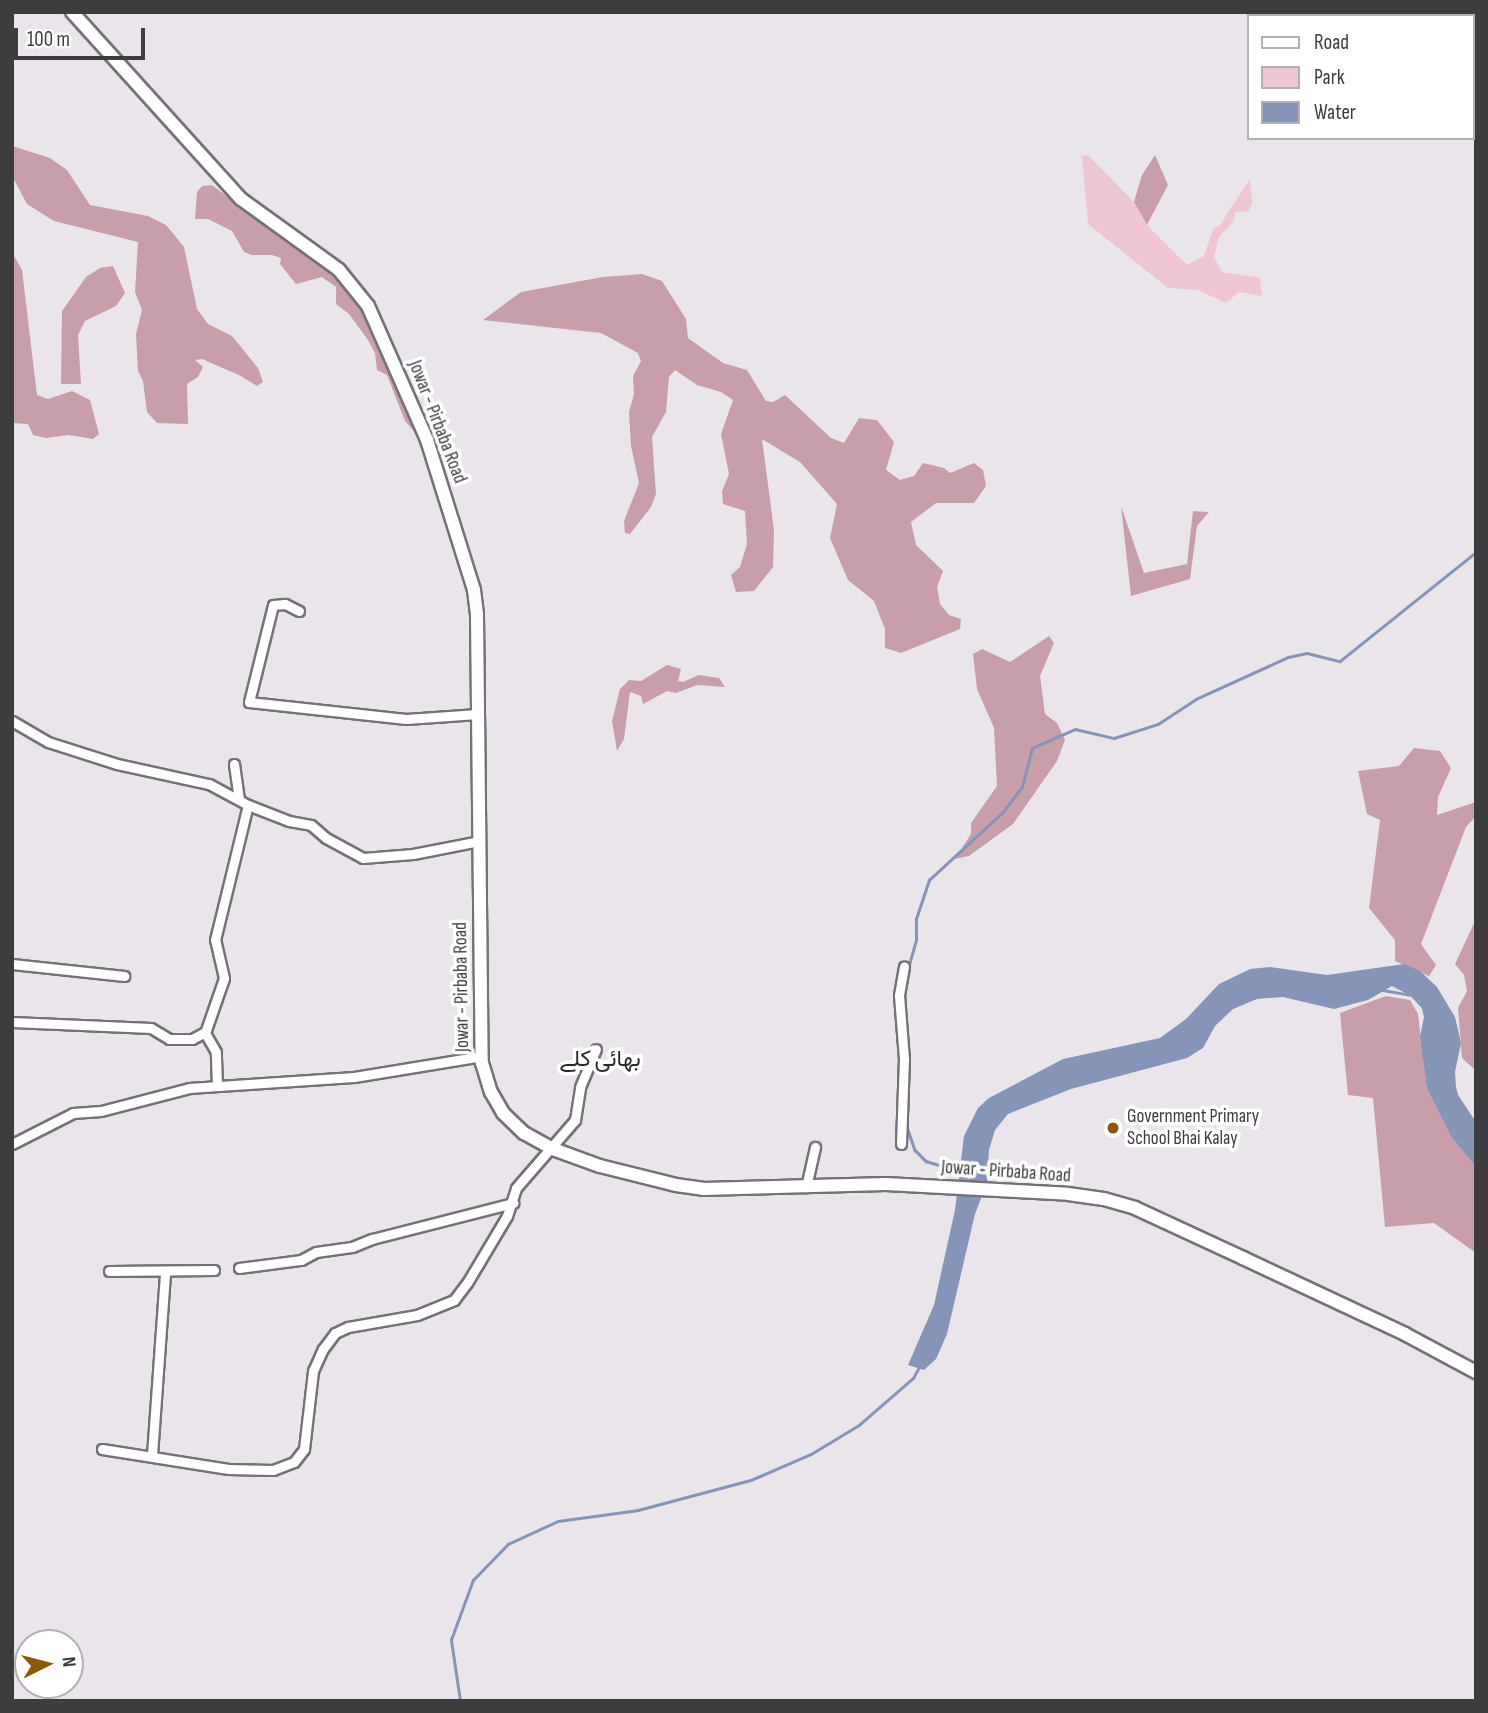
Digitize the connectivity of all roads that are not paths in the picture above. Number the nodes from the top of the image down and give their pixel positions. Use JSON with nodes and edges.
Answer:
{"nodes":[{"id":1,"x":72,"y":12,"type":"edge"},
{"id":2,"x":299,"y":611,"type":"dead end"},
{"id":3,"x":478,"y":715,"type":"junction"},
{"id":4,"x":12,"y":721,"type":"edge"},
{"id":5,"x":234,"y":764,"type":"dead end"},
{"id":6,"x":239,"y":799,"type":"junction"},
{"id":7,"x":248,"y":805,"type":"junction"},
{"id":8,"x":479,"y":841,"type":"junction"},
{"id":9,"x":12,"y":964,"type":"edge"},
{"id":10,"x":904,"y":967,"type":"dead end"},
{"id":11,"x":124,"y":976,"type":"dead end"},
{"id":12,"x":12,"y":1022,"type":"edge"},
{"id":13,"x":205,"y":1032,"type":"junction"},
{"id":14,"x":596,"y":1049,"type":"dead end"},
{"id":15,"x":482,"y":1056,"type":"junction"},
{"id":16,"x":216,"y":1086,"type":"junction"},
{"id":17,"x":12,"y":1144,"type":"edge"},
{"id":18,"x":901,"y":1144,"type":"dead end"},
{"id":19,"x":815,"y":1147,"type":"dead end"},
{"id":20,"x":552,"y":1149,"type":"junction"},
{"id":21,"x":806,"y":1187,"type":"junction"},
{"id":22,"x":513,"y":1202,"type":"junction"},
{"id":23,"x":239,"y":1268,"type":"dead end"},
{"id":24,"x":214,"y":1270,"type":"dead end"},
{"id":25,"x":109,"y":1271,"type":"dead end"},
{"id":26,"x":166,"y":1272,"type":"junction"},
{"id":27,"x":1476,"y":1372,"type":"edge"},
{"id":28,"x":102,"y":1449,"type":"dead end"},
{"id":29,"x":152,"y":1455,"type":"junction"}],
"edges":[{"from":1,"to":3,"type":"main road","name":"Jowar - Pirbaba Road"},
{"from":2,"to":3,"type":"street"},
{"from":3,"to":8,"type":"main road","name":"Jowar - Pirbaba Road"},
{"from":4,"to":6,"type":"street"},
{"from":5,"to":6,"type":"street"},
{"from":6,"to":7,"type":"street"},
{"from":7,"to":8,"type":"street"},
{"from":7,"to":13,"type":"street"},
{"from":8,"to":15,"type":"main road","name":"Jowar - Pirbaba Road"},
{"from":9,"to":11,"type":"street"},
{"from":10,"to":18,"type":"street"},
{"from":12,"to":13,"type":"street"},
{"from":13,"to":16,"type":"street"},
{"from":14,"to":20,"type":"street"},
{"from":15,"to":16,"type":"street"},
{"from":15,"to":20,"type":"main road","name":"Jowar - Pirbaba Road"},
{"from":16,"to":17,"type":"street"},
{"from":19,"to":21,"type":"street"},
{"from":20,"to":21,"type":"main road","name":"Jowar - Pirbaba Road"},
{"from":20,"to":22,"type":"street"},
{"from":21,"to":27,"type":"main road","name":"Jowar - Pirbaba Road"},
{"from":22,"to":23,"type":"street"},
{"from":22,"to":29,"type":"street"},
{"from":24,"to":26,"type":"street"},
{"from":25,"to":26,"type":"street"},
{"from":26,"to":29,"type":"street"},
{"from":28,"to":29,"type":"street"}]}
